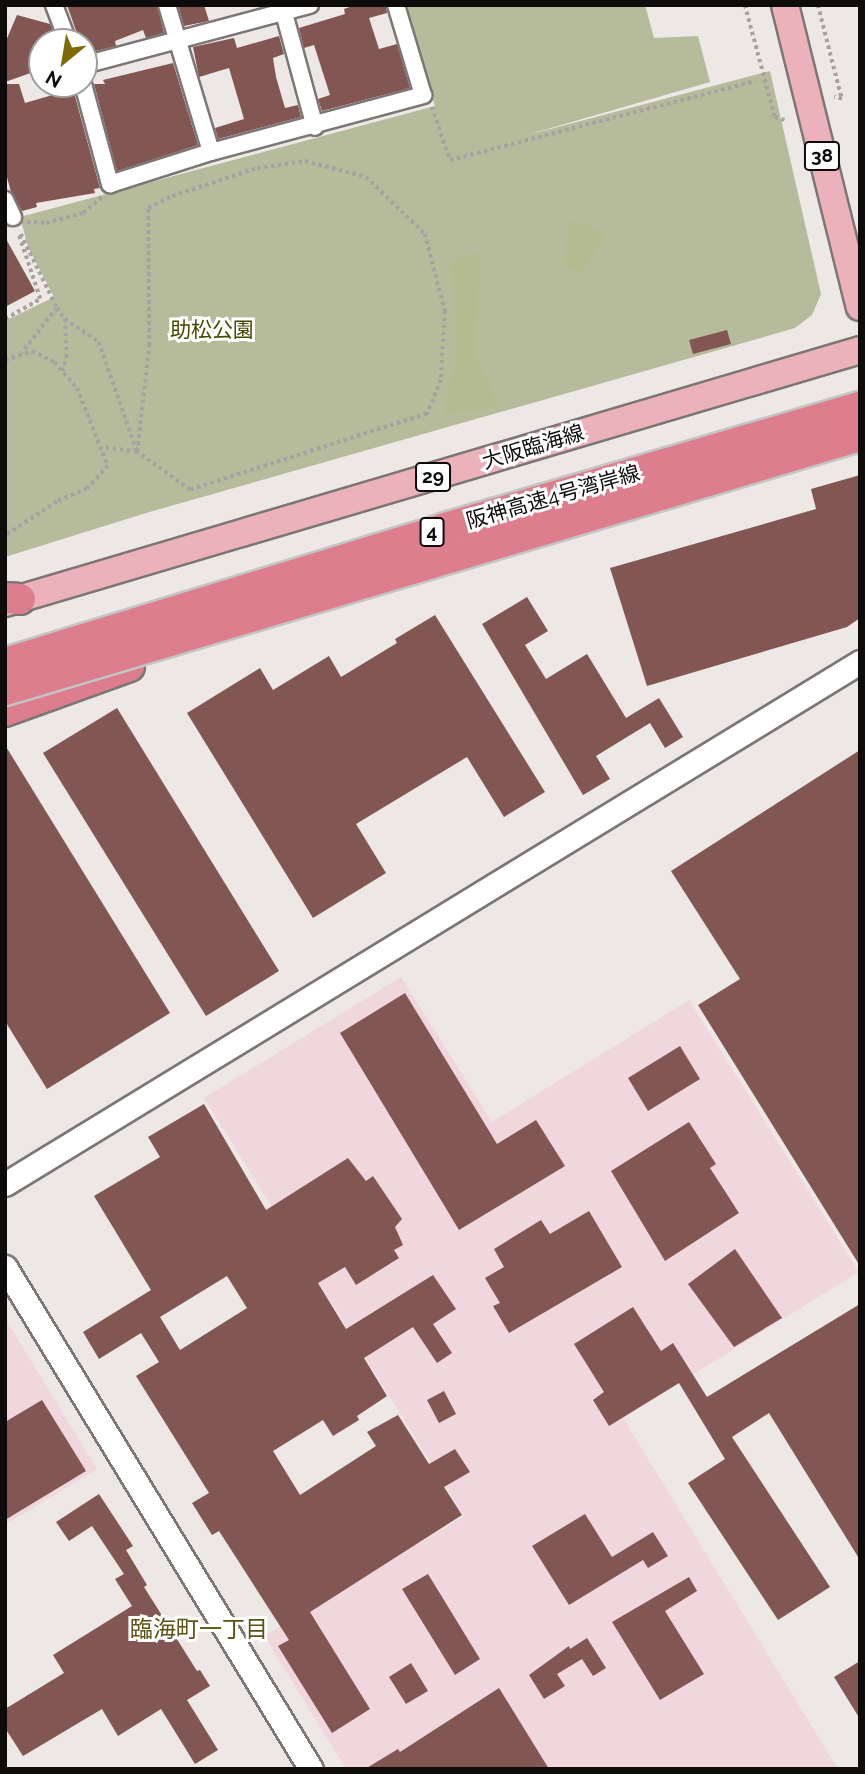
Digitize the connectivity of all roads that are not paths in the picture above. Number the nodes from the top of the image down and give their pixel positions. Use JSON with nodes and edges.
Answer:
{"nodes":[{"id":1,"x":54,"y":5,"type":"edge"},
{"id":2,"x":167,"y":5,"type":"edge"},
{"id":3,"x":310,"y":5,"type":"edge"},
{"id":4,"x":396,"y":5,"type":"edge"},
{"id":5,"x":785,"y":5,"type":"edge"},
{"id":6,"x":284,"y":13,"type":"junction"},
{"id":7,"x":63,"y":28,"type":"edge"},
{"id":8,"x":178,"y":38,"type":"junction"},
{"id":9,"x":98,"y":61,"type":"edge"},
{"id":10,"x":87,"y":98,"type":"edge"},
{"id":11,"x":315,"y":127,"type":"junction"},
{"id":12,"x":211,"y":152,"type":"junction"},
{"id":13,"x":860,"y":307,"type":"edge"},
{"id":14,"x":860,"y":350,"type":"edge"},
{"id":15,"x":860,"y":398,"type":"edge"},
{"id":16,"x":860,"y":407,"type":"edge"},
{"id":17,"x":860,"y":436,"type":"edge"},
{"id":18,"x":442,"y":529,"type":"junction"},
{"id":19,"x":236,"y":581,"type":"junction"},
{"id":20,"x":10,"y":600,"type":"edge"},
{"id":21,"x":286,"y":607,"type":"junction"},
{"id":22,"x":5,"y":644,"type":"edge"},
{"id":23,"x":5,"y":650,"type":"edge"},
{"id":24,"x":860,"y":662,"type":"edge"},
{"id":25,"x":5,"y":663,"type":"edge"},
{"id":26,"x":5,"y":691,"type":"edge"},
{"id":27,"x":5,"y":711,"type":"edge"},
{"id":28,"x":5,"y":1184,"type":"edge"},
{"id":29,"x":5,"y":1267,"type":"edge"},
{"id":30,"x":311,"y":1769,"type":"edge"}],
"edges":[{"from":1,"to":7,"type":"street"},
{"from":2,"to":8,"type":"street"},
{"from":3,"to":6,"type":"street"},
{"from":4,"to":11,"type":"street"},
{"from":5,"to":13,"type":"main road","number":"38"},
{"from":6,"to":8,"type":"street"},
{"from":6,"to":11,"type":"street"},
{"from":8,"to":9,"type":"street"},
{"from":8,"to":12,"type":"street"},
{"from":10,"to":12,"type":"street"},
{"from":11,"to":12,"type":"street"},
{"from":14,"to":20,"type":"main road","name":"大阪臨海線","number":"29"},
{"from":15,"to":19,"type":"main road","name":"大阪臨海線","number":"29"},
{"from":16,"to":18,"type":"highway","name":"阪神高速4号湾岸線","number":"4","bridge":true},
{"from":17,"to":21,"type":"highway","name":"阪神高速4号湾岸線","number":"4","bridge":true},
{"from":18,"to":22,"type":"highway","bridge":true},
{"from":18,"to":25,"type":"highway","name":"阪神高速4号湾岸線","number":"4","bridge":true},
{"from":19,"to":23,"type":"main road","name":"大阪臨海線","number":"29"},
{"from":19,"to":26,"type":"main road"},
{"from":21,"to":26,"type":"highway","name":"阪神高速4号湾岸線","number":"4","bridge":true},
{"from":21,"to":27,"type":"highway","bridge":true},
{"from":24,"to":28,"type":"street"},
{"from":29,"to":30,"type":"street"}]}
